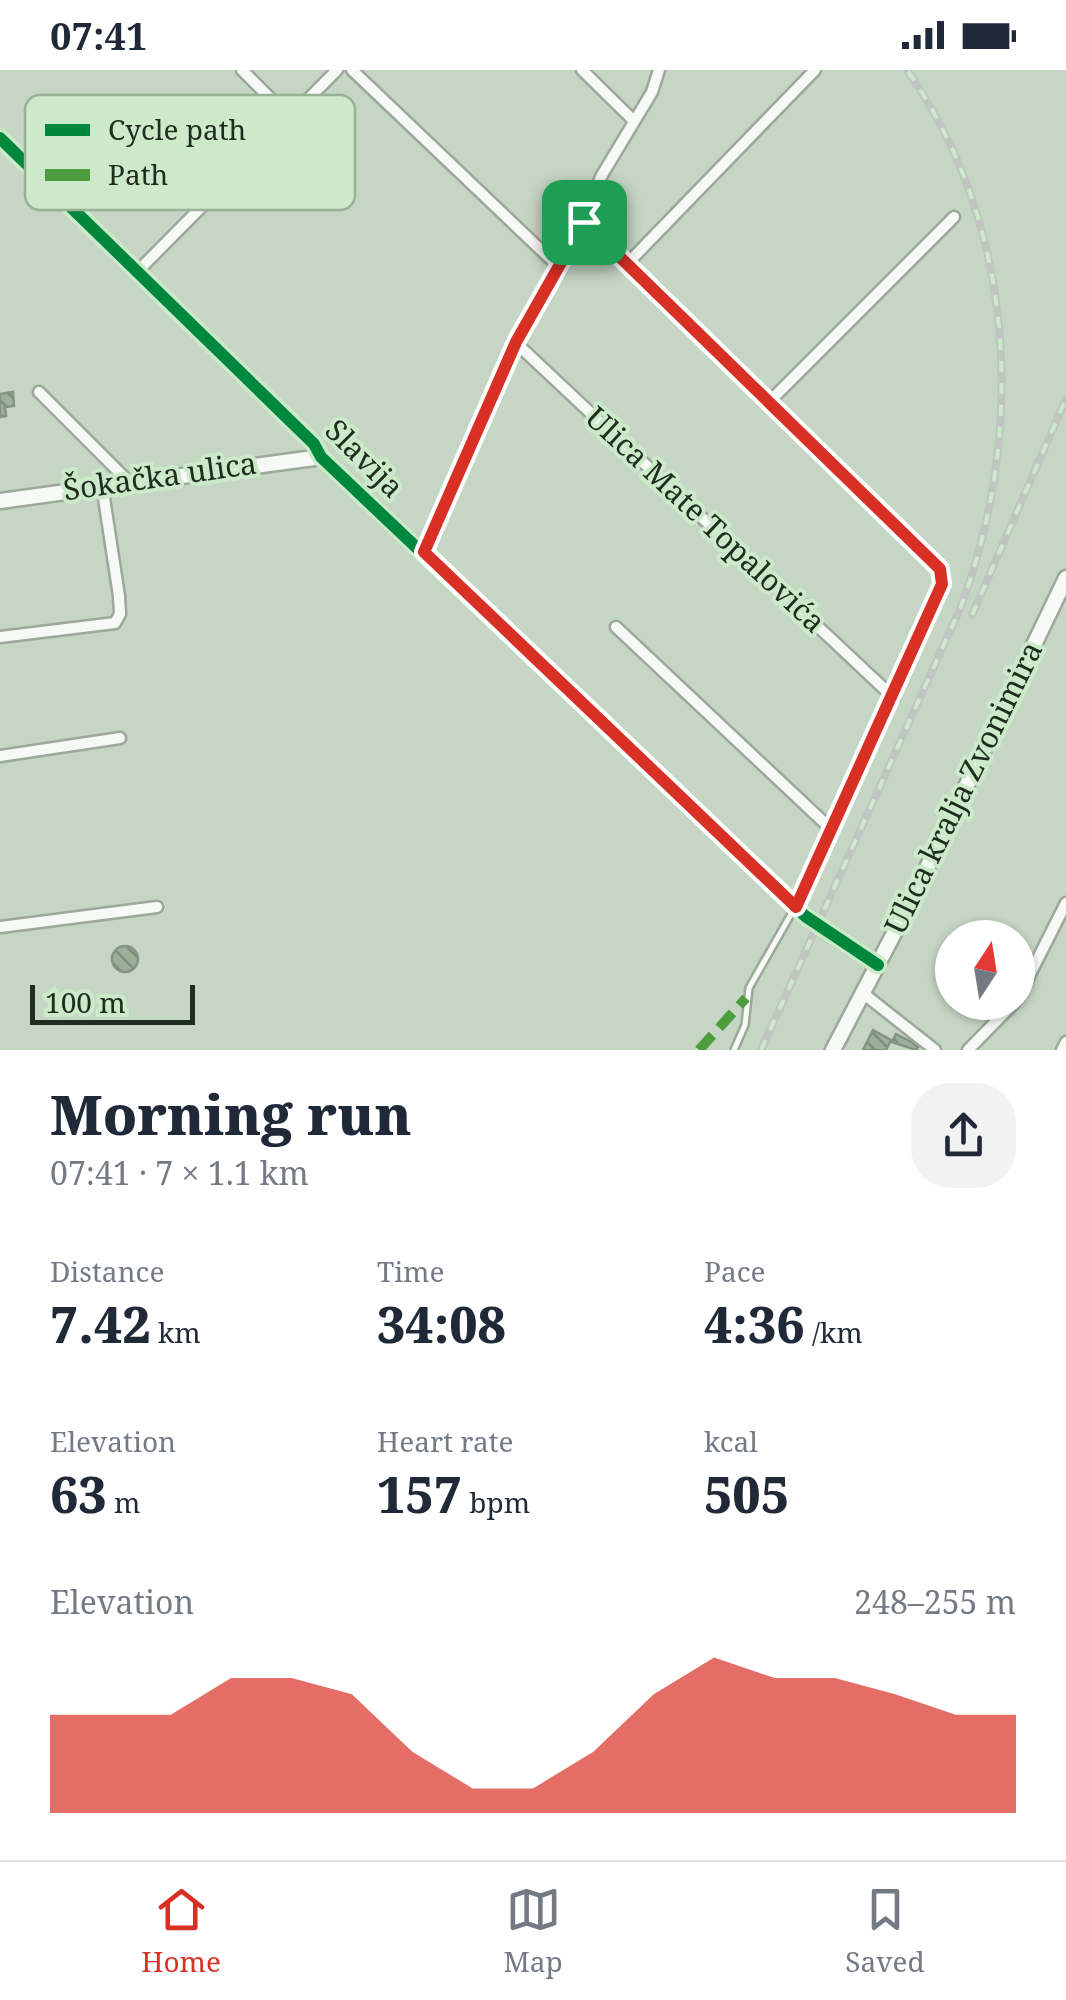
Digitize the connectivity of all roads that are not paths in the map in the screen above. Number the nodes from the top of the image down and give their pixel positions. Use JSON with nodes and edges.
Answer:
{"nodes":[{"id":1,"x":242,"y":70,"type":"edge"},
{"id":2,"x":337,"y":70,"type":"edge"},
{"id":3,"x":352,"y":70,"type":"edge"},
{"id":4,"x":582,"y":70,"type":"edge"},
{"id":5,"x":659,"y":70,"type":"edge"},
{"id":6,"x":814,"y":70,"type":"edge"},
{"id":7,"x":267,"y":95,"type":"edge"},
{"id":8,"x":313,"y":95,"type":"edge"},
{"id":9,"x":632,"y":119,"type":"junction"},
{"id":10,"x":0,"y":138,"type":"edge"},
{"id":11,"x":25,"y":162,"type":"edge"},
{"id":12,"x":74,"y":210,"type":"edge"},
{"id":13,"x":199,"y":210,"type":"edge"},
{"id":14,"x":954,"y":218,"type":"dead end"},
{"id":15,"x":584,"y":222,"type":"junction"},
{"id":16,"x":626,"y":266,"type":"junction"},
{"id":17,"x":561,"y":268,"type":"junction"},
{"id":18,"x":137,"y":272,"type":"junction"},
{"id":19,"x":516,"y":342,"type":"junction"},
{"id":20,"x":39,"y":392,"type":"dead end"},
{"id":21,"x":769,"y":402,"type":"junction"},
{"id":22,"x":321,"y":457,"type":"junction"},
{"id":23,"x":128,"y":481,"type":"junction"},
{"id":24,"x":102,"y":485,"type":"junction"},
{"id":25,"x":0,"y":500,"type":"edge"},
{"id":26,"x":424,"y":552,"type":"junction"},
{"id":27,"x":1066,"y":578,"type":"edge"},
{"id":28,"x":616,"y":628,"type":"dead end"},
{"id":29,"x":0,"y":637,"type":"edge"},
{"id":30,"x":894,"y":698,"type":"junction"},
{"id":31,"x":120,"y":738,"type":"dead end"},
{"id":32,"x":0,"y":756,"type":"edge"},
{"id":33,"x":831,"y":829,"type":"junction"},
{"id":34,"x":1066,"y":904,"type":"edge"},
{"id":35,"x":156,"y":907,"type":"dead end"},
{"id":36,"x":796,"y":907,"type":"junction"},
{"id":37,"x":0,"y":927,"type":"edge"},
{"id":38,"x":1035,"y":964,"type":"edge"},
{"id":39,"x":878,"y":966,"type":"junction"},
{"id":40,"x":864,"y":994,"type":"junction"},
{"id":41,"x":997,"y":1020,"type":"edge"},
{"id":42,"x":1066,"y":1042,"type":"edge"},
{"id":43,"x":734,"y":1050,"type":"edge"},
{"id":44,"x":833,"y":1050,"type":"edge"},
{"id":45,"x":934,"y":1050,"type":"edge"},
{"id":46,"x":968,"y":1050,"type":"edge"},
{"id":47,"x":1062,"y":1050,"type":"edge"}],
"edges":[{"from":1,"to":7,"type":"street"},
{"from":2,"to":8,"type":"street"},
{"from":3,"to":17,"type":"street"},
{"from":4,"to":9,"type":"street"},
{"from":5,"to":9,"type":"street"},
{"from":6,"to":16,"type":"street"},
{"from":9,"to":15,"type":"street"},
{"from":10,"to":11,"type":"street","name":"Slavija"},
{"from":12,"to":18,"type":"street","name":"Slavija"},
{"from":13,"to":18,"type":"street"},
{"from":14,"to":21,"type":"street"},
{"from":15,"to":16,"type":"street"},
{"from":15,"to":17,"type":"street"},
{"from":16,"to":21,"type":"street"},
{"from":17,"to":19,"type":"street"},
{"from":18,"to":22,"type":"street","name":"Slavija"},
{"from":19,"to":26,"type":"street"},
{"from":19,"to":30,"type":"street","name":"Ulica Mate Topalovića"},
{"from":20,"to":23,"type":"street"},
{"from":21,"to":30,"type":"street"},
{"from":22,"to":23,"type":"street","name":"Šokačka ulica"},
{"from":22,"to":26,"type":"street","name":"Slavija"},
{"from":23,"to":24,"type":"street","name":"Šokačka ulica"},
{"from":24,"to":25,"type":"street","name":"Šokačka ulica"},
{"from":24,"to":29,"type":"street"},
{"from":26,"to":36,"type":"street","name":"Slavija"},
{"from":27,"to":39,"type":"street","name":"Ulica kralja Zvonimira"},
{"from":28,"to":33,"type":"street"},
{"from":30,"to":33,"type":"street"},
{"from":31,"to":32,"type":"street"},
{"from":33,"to":36,"type":"street"},
{"from":34,"to":38,"type":"street"},
{"from":35,"to":37,"type":"street"},
{"from":36,"to":39,"type":"street","name":"Slavija"},
{"from":36,"to":43,"type":"lane"},
{"from":39,"to":40,"type":"street","name":"Ulica kralja Zvonimira"},
{"from":40,"to":44,"type":"street","name":"Ulica kralja Zvonimira"},
{"from":40,"to":45,"type":"street"},
{"from":41,"to":46,"type":"street"},
{"from":42,"to":47,"type":"street"}]}
